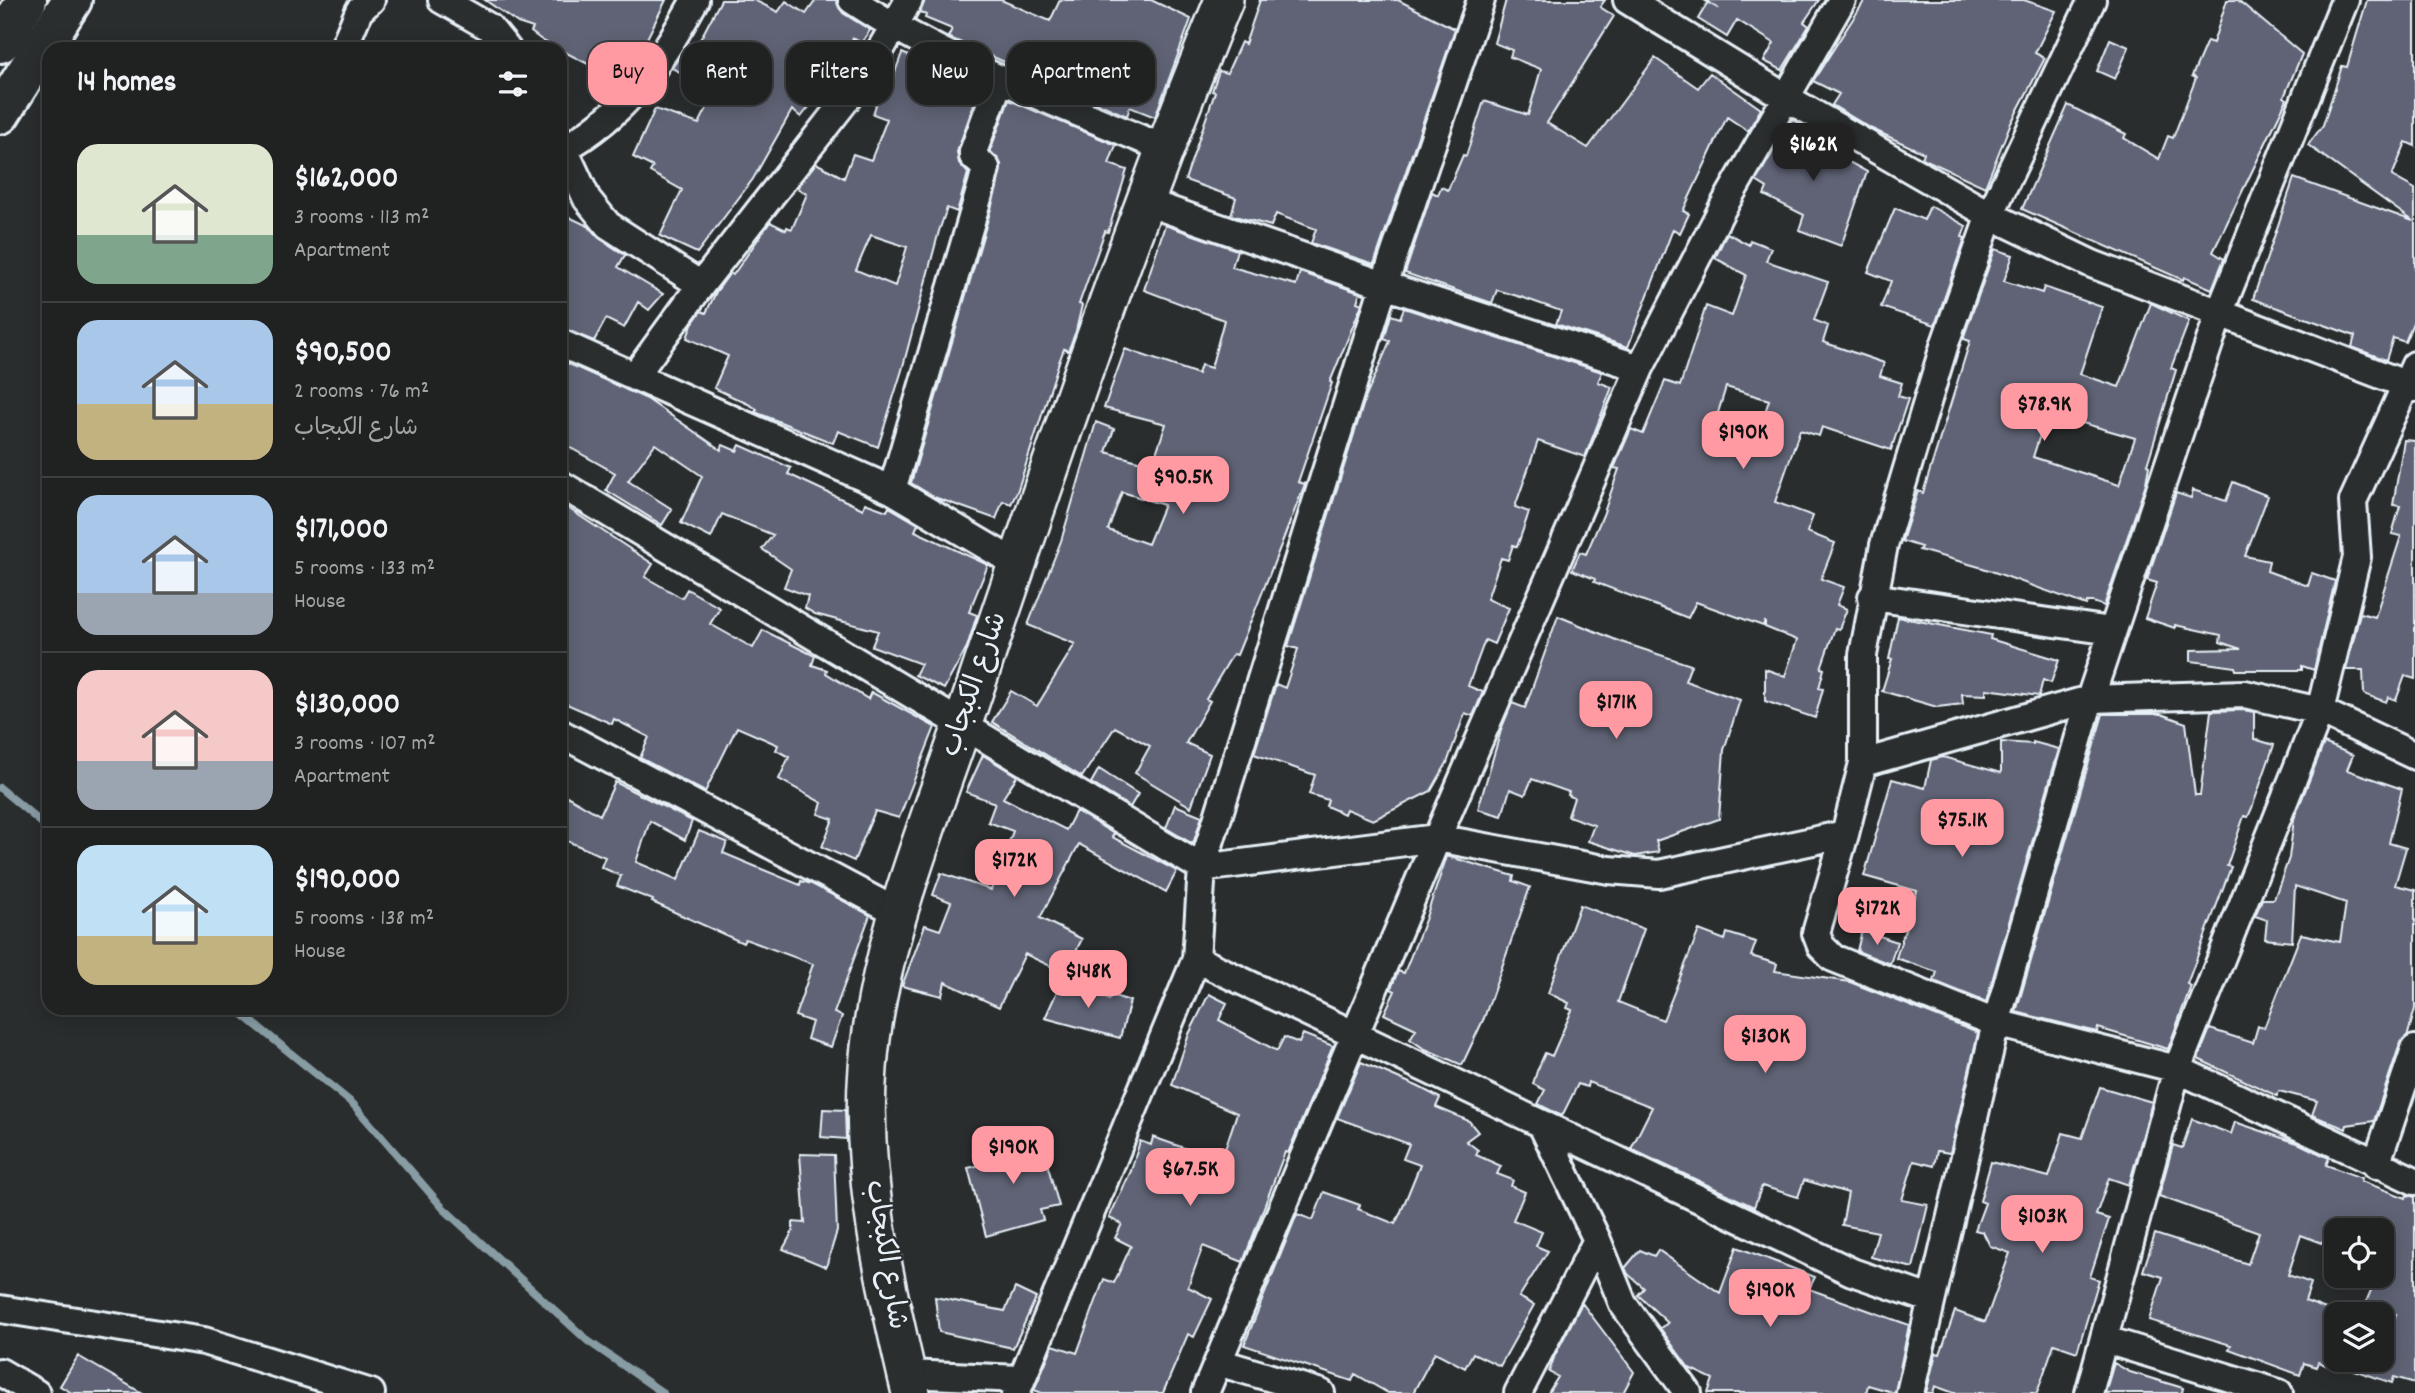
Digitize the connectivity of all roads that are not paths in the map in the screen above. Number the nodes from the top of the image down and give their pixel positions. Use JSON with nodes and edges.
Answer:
{"nodes":[{"id":1,"x":27,"y":0,"type":"edge"},
{"id":2,"x":72,"y":0,"type":"edge"},
{"id":3,"x":371,"y":0,"type":"edge"},
{"id":4,"x":442,"y":0,"type":"edge"},
{"id":5,"x":695,"y":0,"type":"edge"},
{"id":6,"x":852,"y":0,"type":"edge"},
{"id":7,"x":909,"y":0,"type":"edge"},
{"id":8,"x":1224,"y":0,"type":"edge"},
{"id":9,"x":1481,"y":0,"type":"edge"},
{"id":10,"x":1627,"y":0,"type":"edge"},
{"id":11,"x":1842,"y":0,"type":"edge"},
{"id":12,"x":2092,"y":0,"type":"edge"},
{"id":13,"x":2345,"y":0,"type":"edge"},
{"id":14,"x":894,"y":28,"type":"junction"},
{"id":15,"x":45,"y":42,"type":"edge"},
{"id":16,"x":346,"y":42,"type":"edge"},
{"id":17,"x":501,"y":42,"type":"edge"},
{"id":18,"x":0,"y":43,"type":"edge"},
{"id":19,"x":42,"y":48,"type":"edge"},
{"id":20,"x":1000,"y":79,"type":"junction"},
{"id":21,"x":1785,"y":96,"type":"junction"},
{"id":22,"x":0,"y":114,"type":"edge"},
{"id":23,"x":567,"y":147,"type":"edge"},
{"id":24,"x":1163,"y":148,"type":"junction"},
{"id":25,"x":567,"y":160,"type":"edge"},
{"id":26,"x":1143,"y":201,"type":"junction"},
{"id":27,"x":1990,"y":215,"type":"junction"},
{"id":28,"x":701,"y":285,"type":"junction"},
{"id":29,"x":1384,"y":285,"type":"junction"},
{"id":30,"x":2219,"y":314,"type":"junction"},
{"id":31,"x":567,"y":346,"type":"edge"},
{"id":32,"x":1640,"y":368,"type":"junction"},
{"id":33,"x":634,"y":377,"type":"junction"},
{"id":34,"x":2412,"y":379,"type":"edge"},
{"id":35,"x":567,"y":488,"type":"edge"},
{"id":36,"x":892,"y":490,"type":"junction"},
{"id":37,"x":1017,"y":564,"type":"junction"},
{"id":38,"x":1872,"y":597,"type":"junction"},
{"id":39,"x":2112,"y":631,"type":"junction"},
{"id":40,"x":2090,"y":699,"type":"junction"},
{"id":41,"x":2320,"y":711,"type":"junction"},
{"id":42,"x":962,"y":726,"type":"junction"},
{"id":43,"x":567,"y":737,"type":"edge"},
{"id":44,"x":2415,"y":756,"type":"edge"},
{"id":45,"x":1863,"y":763,"type":"junction"},
{"id":46,"x":1845,"y":834,"type":"junction"},
{"id":47,"x":1437,"y":838,"type":"junction"},
{"id":48,"x":1202,"y":868,"type":"junction"},
{"id":49,"x":899,"y":913,"type":"junction"},
{"id":50,"x":1196,"y":959,"type":"junction"},
{"id":51,"x":1996,"y":1023,"type":"junction"},
{"id":52,"x":1354,"y":1034,"type":"junction"},
{"id":53,"x":2415,"y":1049,"type":"edge"},
{"id":54,"x":2177,"y":1069,"type":"junction"},
{"id":55,"x":1541,"y":1123,"type":"junction"},
{"id":56,"x":2376,"y":1165,"type":"junction"},
{"id":57,"x":2415,"y":1181,"type":"edge"},
{"id":58,"x":1597,"y":1240,"type":"junction"},
{"id":59,"x":1930,"y":1299,"type":"junction"},
{"id":60,"x":0,"y":1308,"type":"edge"},
{"id":61,"x":2106,"y":1340,"type":"junction"},
{"id":62,"x":1218,"y":1362,"type":"junction"},
{"id":63,"x":0,"y":1371,"type":"edge"},
{"id":64,"x":909,"y":1384,"type":"edge"},
{"id":65,"x":1018,"y":1386,"type":"edge"},
{"id":66,"x":36,"y":1393,"type":"edge"},
{"id":67,"x":371,"y":1393,"type":"edge"},
{"id":68,"x":1205,"y":1393,"type":"edge"},
{"id":69,"x":1321,"y":1393,"type":"edge"},
{"id":70,"x":1518,"y":1393,"type":"edge"},
{"id":71,"x":1688,"y":1393,"type":"edge"},
{"id":72,"x":1910,"y":1393,"type":"edge"},
{"id":73,"x":2089,"y":1393,"type":"edge"},
{"id":74,"x":2279,"y":1393,"type":"edge"}],
"edges":[{"from":1,"to":18,"type":"main road"},
{"from":2,"to":15,"type":"main road"},
{"from":3,"to":16,"type":"street"},
{"from":4,"to":17,"type":"street"},
{"from":5,"to":23,"type":"street"},
{"from":6,"to":14,"type":"street"},
{"from":7,"to":14,"type":"street"},
{"from":8,"to":24,"type":"main road","name":"شارع الكبجاب"},
{"from":9,"to":29,"type":"street"},
{"from":10,"to":21,"type":"street"},
{"from":11,"to":21,"type":"street"},
{"from":12,"to":27,"type":"street"},
{"from":13,"to":30,"type":"street"},
{"from":14,"to":20,"type":"street"},
{"from":14,"to":28,"type":"street"},
{"from":19,"to":22,"type":"main road"},
{"from":20,"to":24,"type":"street"},
{"from":20,"to":36,"type":"street"},
{"from":21,"to":27,"type":"street"},
{"from":21,"to":32,"type":"street"},
{"from":24,"to":26,"type":"main road","name":"شارع الكبجاب"},
{"from":25,"to":28,"type":"street"},
{"from":26,"to":29,"type":"street"},
{"from":26,"to":37,"type":"main road","name":"شارع الكبجاب"},
{"from":27,"to":30,"type":"street"},
{"from":27,"to":38,"type":"street"},
{"from":28,"to":33,"type":"street"},
{"from":29,"to":32,"type":"street"},
{"from":29,"to":48,"type":"street"},
{"from":30,"to":34,"type":"street"},
{"from":30,"to":39,"type":"street"},
{"from":31,"to":33,"type":"street"},
{"from":32,"to":47,"type":"street"},
{"from":33,"to":36,"type":"street"},
{"from":34,"to":41,"type":"street"},
{"from":35,"to":42,"type":"street"},
{"from":36,"to":37,"type":"street"},
{"from":37,"to":42,"type":"main road","name":"شارع الكبجاب"},
{"from":38,"to":39,"type":"street"},
{"from":38,"to":45,"type":"street"},
{"from":39,"to":40,"type":"street"},
{"from":40,"to":41,"type":"street"},
{"from":40,"to":45,"type":"street"},
{"from":40,"to":51,"type":"street"},
{"from":41,"to":44,"type":"street"},
{"from":41,"to":54,"type":"street"},
{"from":42,"to":48,"type":"street"},
{"from":42,"to":49,"type":"main road","name":"شارع الكبجاب"},
{"from":43,"to":49,"type":"street"},
{"from":45,"to":46,"type":"street"},
{"from":46,"to":47,"type":"street"},
{"from":46,"to":51,"type":"street"},
{"from":47,"to":48,"type":"street"},
{"from":47,"to":52,"type":"street"},
{"from":48,"to":50,"type":"street"},
{"from":49,"to":64,"type":"main road","name":"شارع الكبجاب"},
{"from":50,"to":52,"type":"street"},
{"from":50,"to":65,"type":"street"},
{"from":51,"to":54,"type":"street"},
{"from":51,"to":59,"type":"street"},
{"from":52,"to":55,"type":"street"},
{"from":52,"to":62,"type":"street"},
{"from":53,"to":56,"type":"street"},
{"from":54,"to":56,"type":"street"},
{"from":54,"to":61,"type":"street"},
{"from":55,"to":58,"type":"street"},
{"from":55,"to":59,"type":"street"},
{"from":56,"to":57,"type":"street"},
{"from":58,"to":70,"type":"street"},
{"from":58,"to":71,"type":"street"},
{"from":59,"to":72,"type":"street"},
{"from":60,"to":67,"type":"street"},
{"from":61,"to":73,"type":"street"},
{"from":61,"to":74,"type":"street"},
{"from":62,"to":68,"type":"street"},
{"from":62,"to":69,"type":"street"},
{"from":63,"to":66,"type":"street"},
{"from":64,"to":65,"type":"street"}]}
